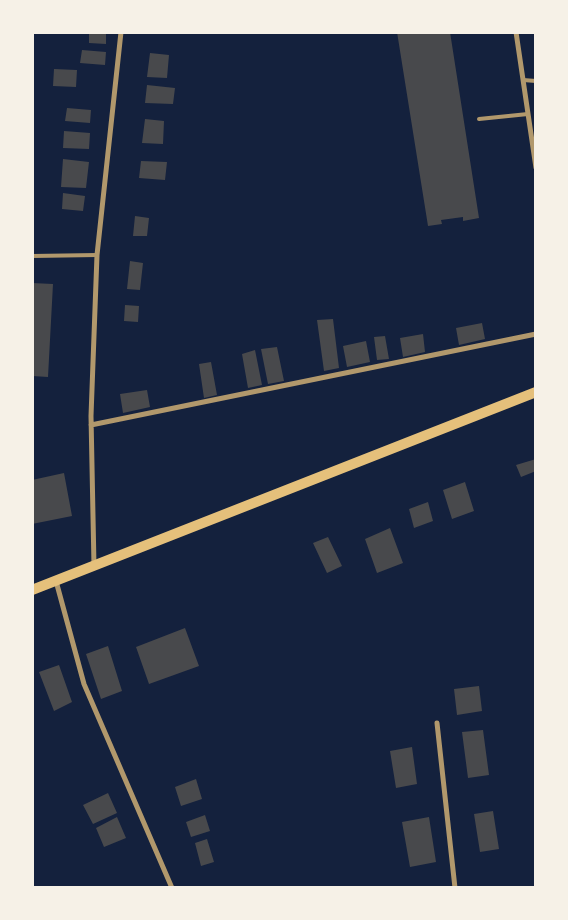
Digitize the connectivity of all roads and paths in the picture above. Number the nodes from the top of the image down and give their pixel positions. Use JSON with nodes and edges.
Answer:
{"nodes":[{"id":1,"x":121,"y":32,"type":"edge"},
{"id":2,"x":516,"y":32,"type":"edge"},
{"id":3,"x":523,"y":80,"type":"junction"},
{"id":4,"x":536,"y":80,"type":"edge"},
{"id":5,"x":528,"y":114,"type":"junction"},
{"id":6,"x":479,"y":119,"type":"dead end"},
{"id":7,"x":536,"y":168,"type":"edge"},
{"id":8,"x":97,"y":255,"type":"junction"},
{"id":9,"x":32,"y":256,"type":"edge"},
{"id":10,"x":536,"y":334,"type":"edge"},
{"id":11,"x":536,"y":392,"type":"edge"},
{"id":12,"x":91,"y":425,"type":"junction"},
{"id":13,"x":94,"y":566,"type":"junction"},
{"id":14,"x":56,"y":581,"type":"junction"},
{"id":15,"x":32,"y":590,"type":"edge"},
{"id":16,"x":437,"y":723,"type":"dead end"},
{"id":17,"x":172,"y":888,"type":"edge"},
{"id":18,"x":455,"y":888,"type":"edge"}],
"edges":[{"from":1,"to":8,"type":"street"},
{"from":2,"to":3,"type":"street"},
{"from":3,"to":4,"type":"lane"},
{"from":3,"to":5,"type":"street"},
{"from":5,"to":6,"type":"lane"},
{"from":5,"to":7,"type":"street"},
{"from":8,"to":9,"type":"lane"},
{"from":8,"to":12,"type":"street"},
{"from":10,"to":12,"type":"street"},
{"from":11,"to":13,"type":"main road"},
{"from":12,"to":13,"type":"street"},
{"from":13,"to":14,"type":"main road"},
{"from":14,"to":15,"type":"main road"},
{"from":14,"to":17,"type":"street"},
{"from":16,"to":18,"type":"street"}]}
